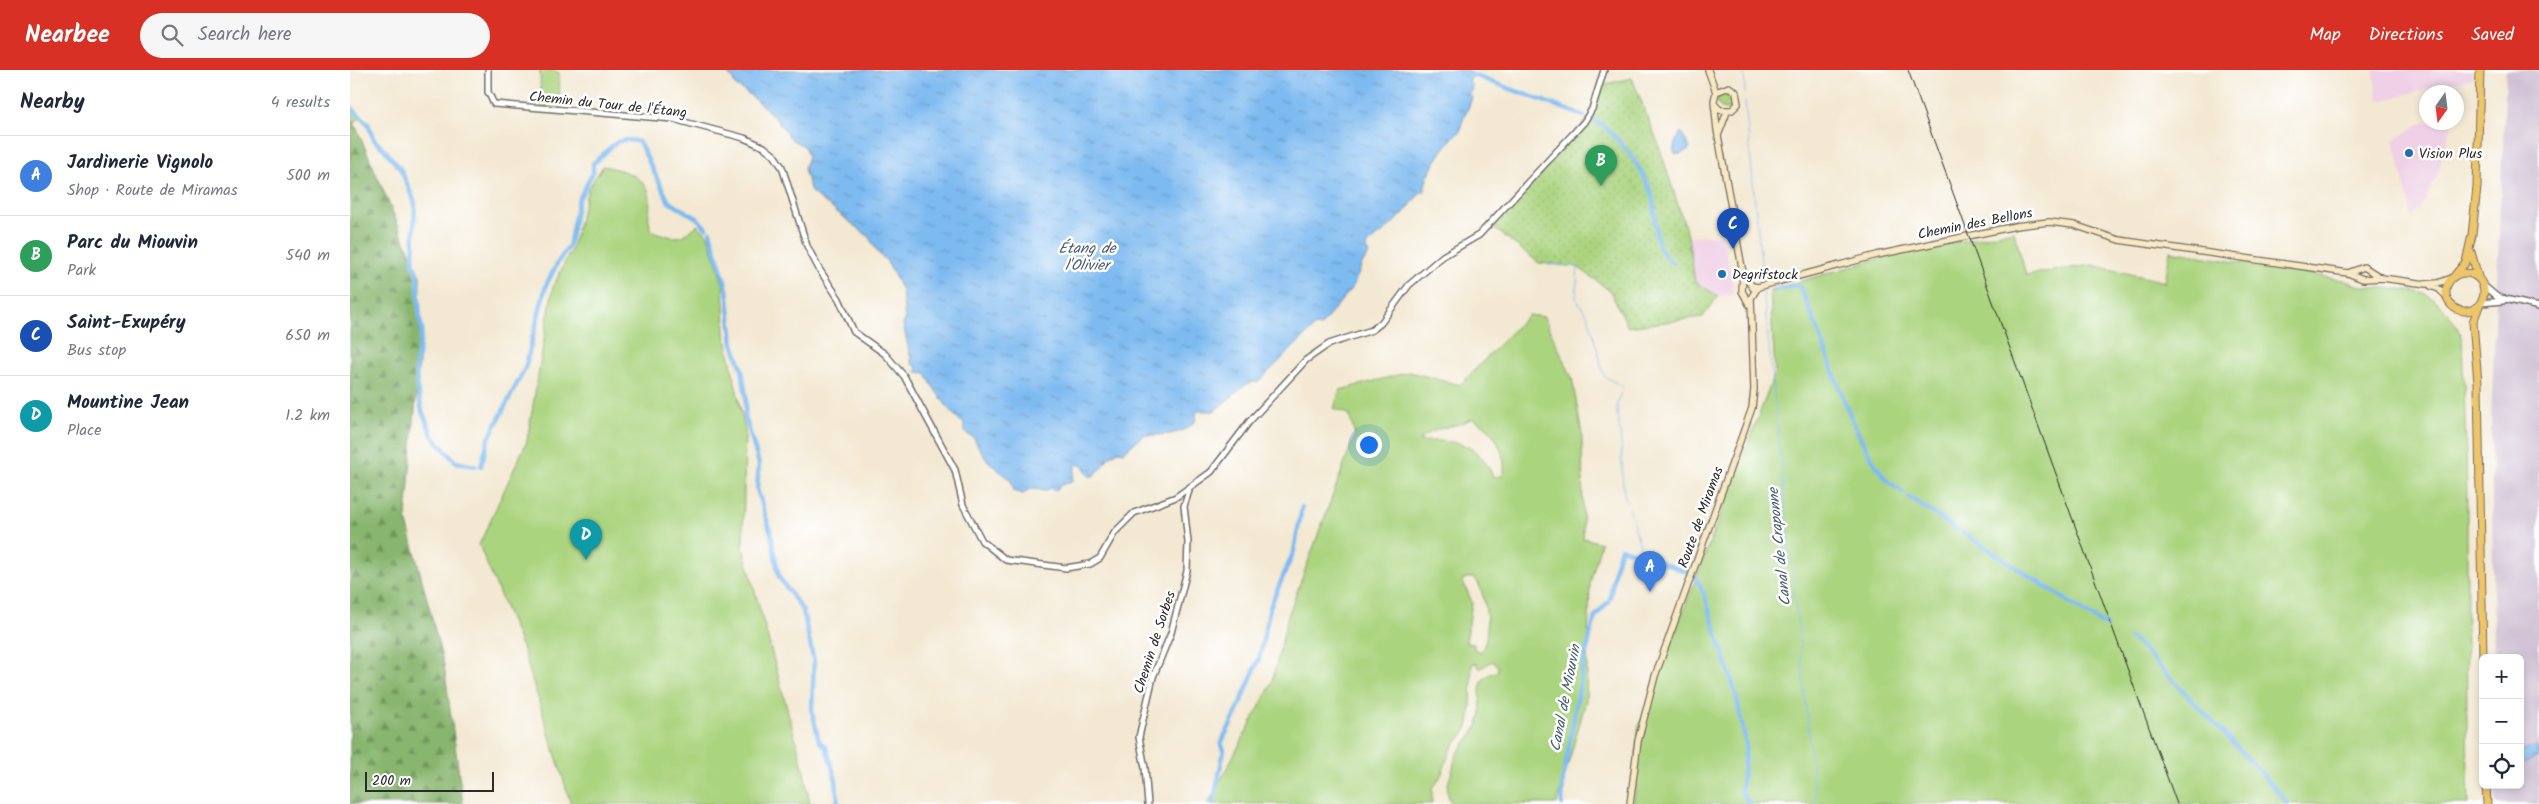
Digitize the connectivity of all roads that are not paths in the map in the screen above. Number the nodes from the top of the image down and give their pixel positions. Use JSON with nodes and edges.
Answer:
{"nodes":[{"id":1,"x":488,"y":70,"type":"edge"},
{"id":2,"x":1604,"y":70,"type":"edge"},
{"id":3,"x":1708,"y":70,"type":"edge"},
{"id":4,"x":2480,"y":70,"type":"edge"},
{"id":5,"x":1711,"y":77,"type":"junction"},
{"id":6,"x":1725,"y":87,"type":"junction"},
{"id":7,"x":1716,"y":92,"type":"junction"},
{"id":8,"x":1715,"y":105,"type":"junction"},
{"id":9,"x":1727,"y":112,"type":"junction"},
{"id":10,"x":1719,"y":137,"type":"junction"},
{"id":11,"x":2470,"y":246,"type":"junction"},
{"id":12,"x":1744,"y":273,"type":"junction"},
{"id":13,"x":2359,"y":274,"type":"junction"},
{"id":14,"x":2370,"y":275,"type":"junction"},
{"id":15,"x":2453,"y":277,"type":"junction"},
{"id":16,"x":2478,"y":278,"type":"junction"},
{"id":17,"x":2426,"y":284,"type":"junction"},
{"id":18,"x":2483,"y":286,"type":"junction"},
{"id":19,"x":1752,"y":290,"type":"junction"},
{"id":20,"x":2446,"y":296,"type":"junction"},
{"id":21,"x":2480,"y":304,"type":"junction"},
{"id":22,"x":2539,"y":308,"type":"edge"},
{"id":23,"x":2459,"y":311,"type":"junction"},
{"id":24,"x":2475,"y":338,"type":"junction"},
{"id":25,"x":1191,"y":489,"type":"junction"},
{"id":26,"x":2484,"y":654,"type":"edge"},
{"id":27,"x":2486,"y":789,"type":"edge"},
{"id":28,"x":1148,"y":804,"type":"edge"},
{"id":29,"x":1630,"y":804,"type":"edge"},
{"id":30,"x":2487,"y":804,"type":"edge"}],
"edges":[{"from":1,"to":25,"type":"street","name":"Chemin du Tour de l'Étang"},
{"from":2,"to":25,"type":"street","name":"Chemin du Tour de l'Étang"},
{"from":3,"to":5,"type":"main road"},
{"from":4,"to":11,"type":"main road"},
{"from":5,"to":6,"type":"main road"},
{"from":5,"to":7,"type":"main road"},
{"from":6,"to":7,"type":"main road"},
{"from":6,"to":9,"type":"main road"},
{"from":7,"to":8,"type":"main road"},
{"from":8,"to":9,"type":"main road"},
{"from":8,"to":10,"type":"main road"},
{"from":9,"to":10,"type":"main road"},
{"from":10,"to":12,"type":"main road"},
{"from":11,"to":15,"type":"main road"},
{"from":11,"to":16,"type":"main road"},
{"from":12,"to":19,"type":"main road"},
{"from":12,"to":19,"type":"main road"},
{"from":13,"to":14,"type":"main road"},
{"from":13,"to":14,"type":"main road"},
{"from":13,"to":19,"type":"main road","name":"Chemin des Bellons"},
{"from":14,"to":17,"type":"main road"},
{"from":15,"to":16,"type":"main road"},
{"from":15,"to":17,"type":"main road"},
{"from":15,"to":20,"type":"main road"},
{"from":16,"to":18,"type":"main road"},
{"from":17,"to":20,"type":"main road"},
{"from":18,"to":21,"type":"main road"},
{"from":18,"to":22,"type":"street"},
{"from":19,"to":29,"type":"main road","name":"Route de Miramas"},
{"from":20,"to":23,"type":"main road"},
{"from":21,"to":22,"type":"street"},
{"from":21,"to":23,"type":"main road"},
{"from":21,"to":24,"type":"main road"},
{"from":23,"to":24,"type":"main road"},
{"from":24,"to":26,"type":"main road"},
{"from":25,"to":28,"type":"street","name":"Chemin de Sorbes"},
{"from":27,"to":30,"type":"main road"}]}
